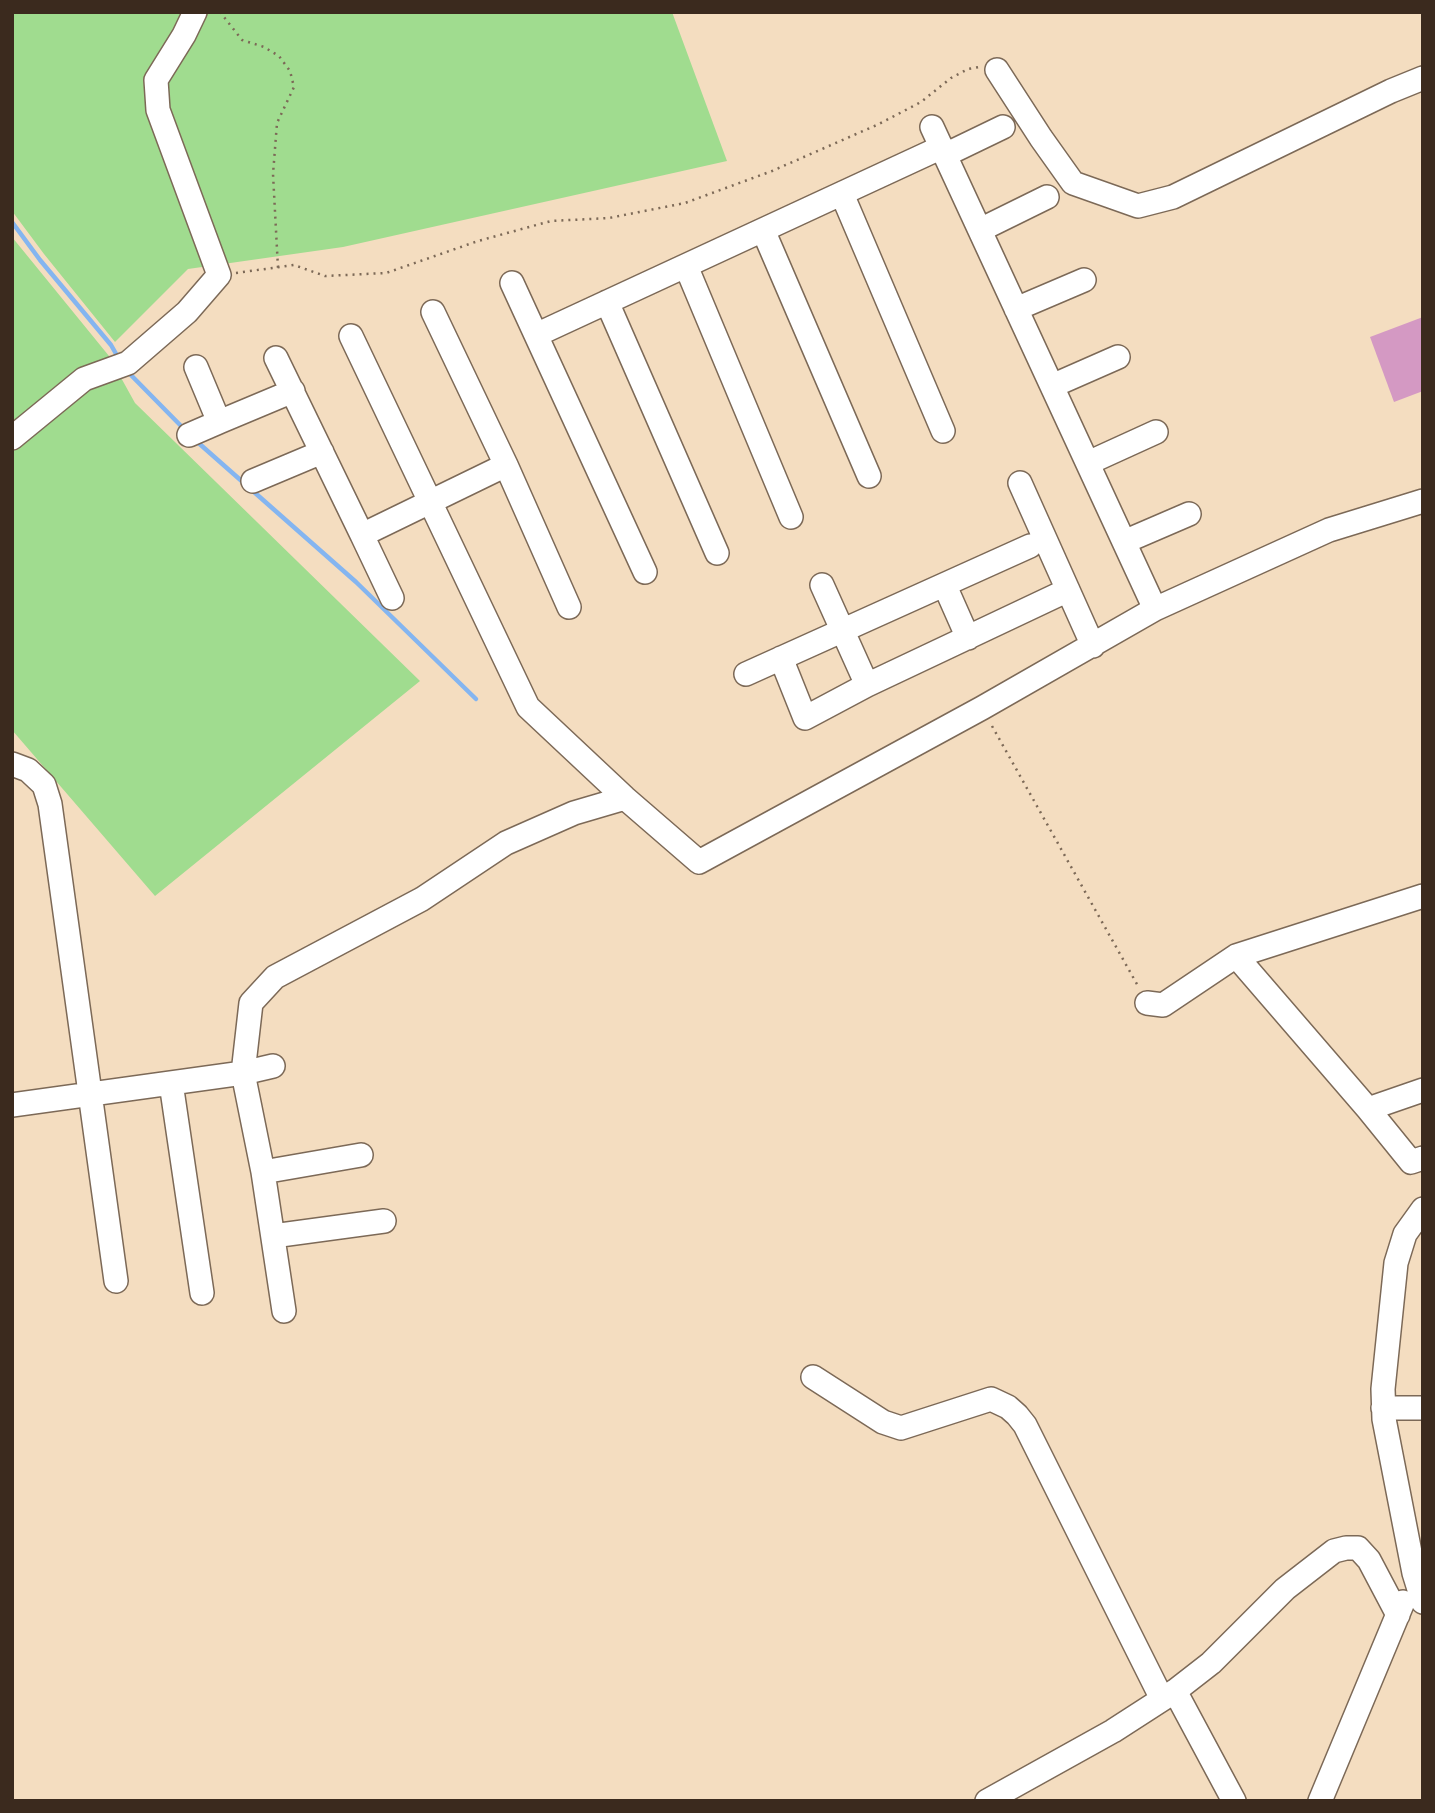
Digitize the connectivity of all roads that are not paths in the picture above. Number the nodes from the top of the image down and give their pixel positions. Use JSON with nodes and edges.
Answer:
{"nodes":[{"id":1,"x":195,"y":12,"type":"edge"},
{"id":2,"x":997,"y":69,"type":"road end"},
{"id":3,"x":1423,"y":78,"type":"edge"},
{"id":4,"x":1003,"y":127,"type":"dead end"},
{"id":5,"x":940,"y":143,"type":"junction"},
{"id":6,"x":842,"y":194,"type":"junction"},
{"id":7,"x":1047,"y":197,"type":"dead end"},
{"id":8,"x":763,"y":230,"type":"junction"},
{"id":9,"x":980,"y":230,"type":"junction"},
{"id":10,"x":685,"y":266,"type":"junction"},
{"id":11,"x":1084,"y":280,"type":"dead end"},
{"id":12,"x":512,"y":283,"type":"dead end"},
{"id":13,"x":607,"y":302,"type":"junction"},
{"id":14,"x":1016,"y":309,"type":"junction"},
{"id":15,"x":433,"y":312,"type":"dead end"},
{"id":16,"x":536,"y":335,"type":"junction"},
{"id":17,"x":351,"y":336,"type":"dead end"},
{"id":18,"x":1118,"y":357,"type":"dead end"},
{"id":19,"x":276,"y":358,"type":"dead end"},
{"id":20,"x":195,"y":368,"type":"dead end"},
{"id":21,"x":1052,"y":386,"type":"junction"},
{"id":22,"x":293,"y":391,"type":"junction"},
{"id":23,"x":219,"y":422,"type":"junction"},
{"id":24,"x":943,"y":431,"type":"dead end"},
{"id":25,"x":1156,"y":432,"type":"dead end"},
{"id":26,"x":189,"y":435,"type":"dead end"},
{"id":27,"x":12,"y":438,"type":"edge"},
{"id":28,"x":322,"y":452,"type":"junction"},
{"id":29,"x":1088,"y":464,"type":"junction"},
{"id":30,"x":506,"y":465,"type":"junction"},
{"id":31,"x":869,"y":476,"type":"dead end"},
{"id":32,"x":253,"y":481,"type":"dead end"},
{"id":33,"x":1020,"y":484,"type":"dead end"},
{"id":34,"x":431,"y":501,"type":"junction"},
{"id":35,"x":1423,"y":501,"type":"edge"},
{"id":36,"x":1189,"y":514,"type":"dead end"},
{"id":37,"x":792,"y":517,"type":"dead end"},
{"id":38,"x":362,"y":535,"type":"junction"},
{"id":39,"x":1125,"y":542,"type":"junction"},
{"id":40,"x":1030,"y":546,"type":"dead end"},
{"id":41,"x":717,"y":553,"type":"dead end"},
{"id":42,"x":645,"y":572,"type":"dead end"},
{"id":43,"x":822,"y":585,"type":"dead end"},
{"id":44,"x":945,"y":586,"type":"junction"},
{"id":45,"x":1068,"y":590,"type":"junction"},
{"id":46,"x":392,"y":598,"type":"dead end"},
{"id":47,"x":569,"y":607,"type":"dead end"},
{"id":48,"x":1155,"y":609,"type":"junction"},
{"id":49,"x":843,"y":631,"type":"junction"},
{"id":50,"x":968,"y":638,"type":"junction"},
{"id":51,"x":1094,"y":646,"type":"junction"},
{"id":52,"x":781,"y":658,"type":"junction"},
{"id":53,"x":746,"y":674,"type":"dead end"},
{"id":54,"x":867,"y":685,"type":"junction"},
{"id":55,"x":12,"y":764,"type":"edge"},
{"id":56,"x":625,"y":798,"type":"junction"},
{"id":57,"x":1423,"y":896,"type":"edge"},
{"id":58,"x":1236,"y":956,"type":"junction"},
{"id":59,"x":1147,"y":1003,"type":"road end"},
{"id":60,"x":273,"y":1066,"type":"dead end"},
{"id":61,"x":243,"y":1073,"type":"junction"},
{"id":62,"x":171,"y":1083,"type":"junction"},
{"id":63,"x":1423,"y":1090,"type":"edge"},
{"id":64,"x":91,"y":1094,"type":"junction"},
{"id":65,"x":12,"y":1105,"type":"edge"},
{"id":66,"x":1368,"y":1109,"type":"junction"},
{"id":67,"x":360,"y":1155,"type":"dead end"},
{"id":68,"x":1423,"y":1158,"type":"edge"},
{"id":69,"x":263,"y":1172,"type":"junction"},
{"id":70,"x":1423,"y":1209,"type":"edge"},
{"id":71,"x":384,"y":1221,"type":"dead end"},
{"id":72,"x":273,"y":1236,"type":"junction"},
{"id":73,"x":116,"y":1281,"type":"dead end"},
{"id":74,"x":202,"y":1293,"type":"dead end"},
{"id":75,"x":284,"y":1311,"type":"dead end"},
{"id":76,"x":813,"y":1377,"type":"dead end"},
{"id":77,"x":1383,"y":1408,"type":"junction"},
{"id":78,"x":1423,"y":1408,"type":"edge"},
{"id":79,"x":1414,"y":1573,"type":"junction"},
{"id":80,"x":1423,"y":1602,"type":"edge"},
{"id":81,"x":1398,"y":1615,"type":"junction"},
{"id":82,"x":1169,"y":1695,"type":"junction"},
{"id":83,"x":987,"y":1801,"type":"edge"},
{"id":84,"x":1234,"y":1801,"type":"edge"},
{"id":85,"x":1320,"y":1801,"type":"edge"}],
"edges":[{"from":1,"to":27,"type":"street"},
{"from":2,"to":3,"type":"street"},
{"from":4,"to":5,"type":"street"},
{"from":5,"to":6,"type":"street"},
{"from":5,"to":9,"type":"street"},
{"from":6,"to":8,"type":"street"},
{"from":6,"to":24,"type":"street"},
{"from":7,"to":9,"type":"street"},
{"from":8,"to":10,"type":"street"},
{"from":8,"to":31,"type":"street"},
{"from":9,"to":14,"type":"street"},
{"from":10,"to":13,"type":"street"},
{"from":10,"to":37,"type":"street"},
{"from":11,"to":14,"type":"street"},
{"from":12,"to":16,"type":"street"},
{"from":13,"to":16,"type":"street"},
{"from":13,"to":41,"type":"street"},
{"from":14,"to":21,"type":"street"},
{"from":15,"to":30,"type":"street"},
{"from":16,"to":42,"type":"street"},
{"from":17,"to":34,"type":"street"},
{"from":18,"to":21,"type":"street"},
{"from":19,"to":22,"type":"street"},
{"from":20,"to":23,"type":"street"},
{"from":21,"to":29,"type":"street"},
{"from":22,"to":23,"type":"street"},
{"from":22,"to":28,"type":"street"},
{"from":23,"to":26,"type":"street"},
{"from":25,"to":29,"type":"street"},
{"from":28,"to":32,"type":"street"},
{"from":28,"to":38,"type":"street"},
{"from":29,"to":39,"type":"street"},
{"from":30,"to":34,"type":"street"},
{"from":30,"to":47,"type":"street"},
{"from":33,"to":45,"type":"street"},
{"from":34,"to":38,"type":"street"},
{"from":34,"to":56,"type":"street"},
{"from":35,"to":48,"type":"street"},
{"from":36,"to":39,"type":"street"},
{"from":38,"to":46,"type":"street"},
{"from":39,"to":48,"type":"street"},
{"from":40,"to":44,"type":"street"},
{"from":43,"to":49,"type":"street"},
{"from":44,"to":49,"type":"street"},
{"from":44,"to":50,"type":"street"},
{"from":45,"to":50,"type":"street"},
{"from":45,"to":51,"type":"street"},
{"from":48,"to":51,"type":"street"},
{"from":49,"to":52,"type":"street"},
{"from":49,"to":54,"type":"street"},
{"from":50,"to":54,"type":"street"},
{"from":51,"to":56,"type":"street"},
{"from":52,"to":53,"type":"street"},
{"from":52,"to":54,"type":"street"},
{"from":55,"to":64,"type":"street"},
{"from":56,"to":61,"type":"street"},
{"from":57,"to":58,"type":"street"},
{"from":58,"to":59,"type":"street"},
{"from":58,"to":66,"type":"street"},
{"from":60,"to":61,"type":"street"},
{"from":61,"to":62,"type":"street"},
{"from":61,"to":69,"type":"street"},
{"from":62,"to":64,"type":"street"},
{"from":62,"to":74,"type":"street"},
{"from":63,"to":66,"type":"street"},
{"from":64,"to":65,"type":"street"},
{"from":64,"to":73,"type":"street"},
{"from":66,"to":68,"type":"street"},
{"from":67,"to":69,"type":"street"},
{"from":69,"to":72,"type":"street"},
{"from":70,"to":77,"type":"street"},
{"from":71,"to":72,"type":"street"},
{"from":72,"to":75,"type":"street"},
{"from":76,"to":82,"type":"street"},
{"from":77,"to":78,"type":"street"},
{"from":77,"to":79,"type":"street"},
{"from":79,"to":80,"type":"street"},
{"from":79,"to":81,"type":"street"},
{"from":81,"to":82,"type":"street"},
{"from":81,"to":85,"type":"street"},
{"from":82,"to":83,"type":"street"},
{"from":82,"to":84,"type":"street"}]}
